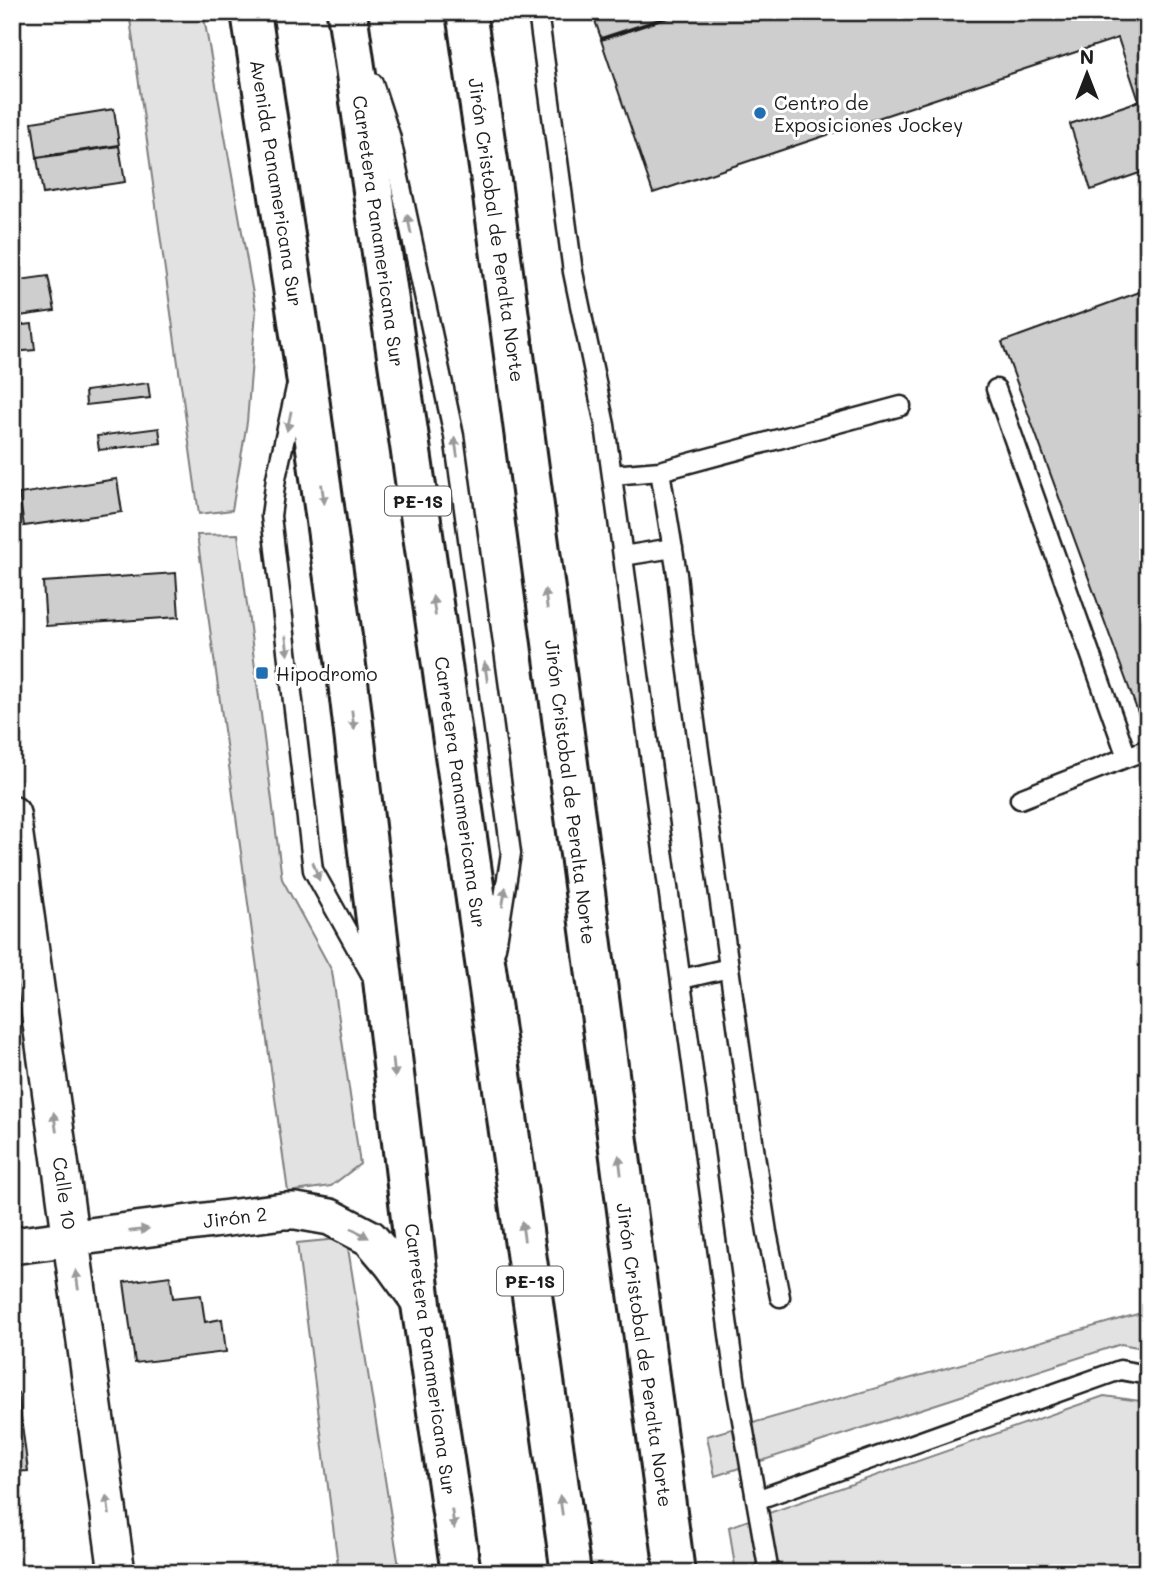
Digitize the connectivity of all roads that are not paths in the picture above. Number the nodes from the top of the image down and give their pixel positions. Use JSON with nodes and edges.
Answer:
{"nodes":[{"id":1,"x":251,"y":12,"type":"edge"},
{"id":2,"x":349,"y":12,"type":"edge"},
{"id":3,"x":466,"y":12,"type":"edge"},
{"id":4,"x":538,"y":12,"type":"edge"},
{"id":5,"x":303,"y":354,"type":"junction"},
{"id":6,"x":996,"y":389,"type":"dead end"},
{"id":7,"x":901,"y":406,"type":"dead end"},
{"id":8,"x":660,"y":471,"type":"junction"},
{"id":9,"x":612,"y":475,"type":"junction"},
{"id":10,"x":673,"y":548,"type":"junction"},
{"id":11,"x":623,"y":555,"type":"junction"},
{"id":12,"x":1148,"y":749,"type":"edge"},
{"id":13,"x":1127,"y":757,"type":"junction"},
{"id":14,"x":1020,"y":799,"type":"dead end"},
{"id":15,"x":12,"y":814,"type":"edge"},
{"id":16,"x":729,"y":968,"type":"junction"},
{"id":17,"x":682,"y":979,"type":"junction"},
{"id":18,"x":386,"y":1000,"type":"junction"},
{"id":19,"x":71,"y":1238,"type":"junction"},
{"id":20,"x":12,"y":1246,"type":"edge"},
{"id":21,"x":780,"y":1297,"type":"dead end"},
{"id":22,"x":421,"y":1304,"type":"junction"},
{"id":23,"x":1148,"y":1375,"type":"edge"},
{"id":24,"x":756,"y":1500,"type":"junction"},
{"id":25,"x":117,"y":1573,"type":"edge"},
{"id":26,"x":461,"y":1573,"type":"edge"},
{"id":27,"x":571,"y":1573,"type":"edge"},
{"id":28,"x":674,"y":1573,"type":"edge"},
{"id":29,"x":769,"y":1573,"type":"edge"}],
"edges":[{"from":1,"to":5,"type":"main road","name":"Avenida Panamericana Sur"},
{"from":27,"to":2,"type":"main road","name":"Carretera Panamericana Sur","number":"PE-1S","one_way":true},
{"from":28,"to":3,"type":"main road","name":"Jirón Cristobal de Peralta Norte","one_way":true},
{"from":4,"to":9,"type":"lane"},
{"from":5,"to":18,"type":"main road","name":"Carretera Panamericana Sur","one_way":true},
{"from":5,"to":18,"type":"lane","one_way":true},
{"from":6,"to":13,"type":"lane"},
{"from":7,"to":8,"type":"lane"},
{"from":8,"to":9,"type":"lane"},
{"from":8,"to":10,"type":"lane"},
{"from":9,"to":11,"type":"lane"},
{"from":10,"to":11,"type":"lane"},
{"from":10,"to":16,"type":"lane"},
{"from":11,"to":17,"type":"lane"},
{"from":12,"to":13,"type":"lane"},
{"from":13,"to":14,"type":"lane"},
{"from":19,"to":15,"type":"street","name":"Calle 10","one_way":true},
{"from":16,"to":17,"type":"lane"},
{"from":16,"to":21,"type":"lane"},
{"from":17,"to":24,"type":"lane"},
{"from":18,"to":22,"type":"main road","name":"Carretera Panamericana Sur","one_way":true},
{"from":19,"to":20,"type":"street","name":"Jirón 2"},
{"from":19,"to":22,"type":"street","name":"Jirón 2","one_way":true},
{"from":25,"to":19,"type":"street","name":"Calle 10","one_way":true},
{"from":22,"to":26,"type":"main road","name":"Carretera Panamericana Sur","one_way":true},
{"from":23,"to":24,"type":"lane"},
{"from":24,"to":29,"type":"lane"}]}
